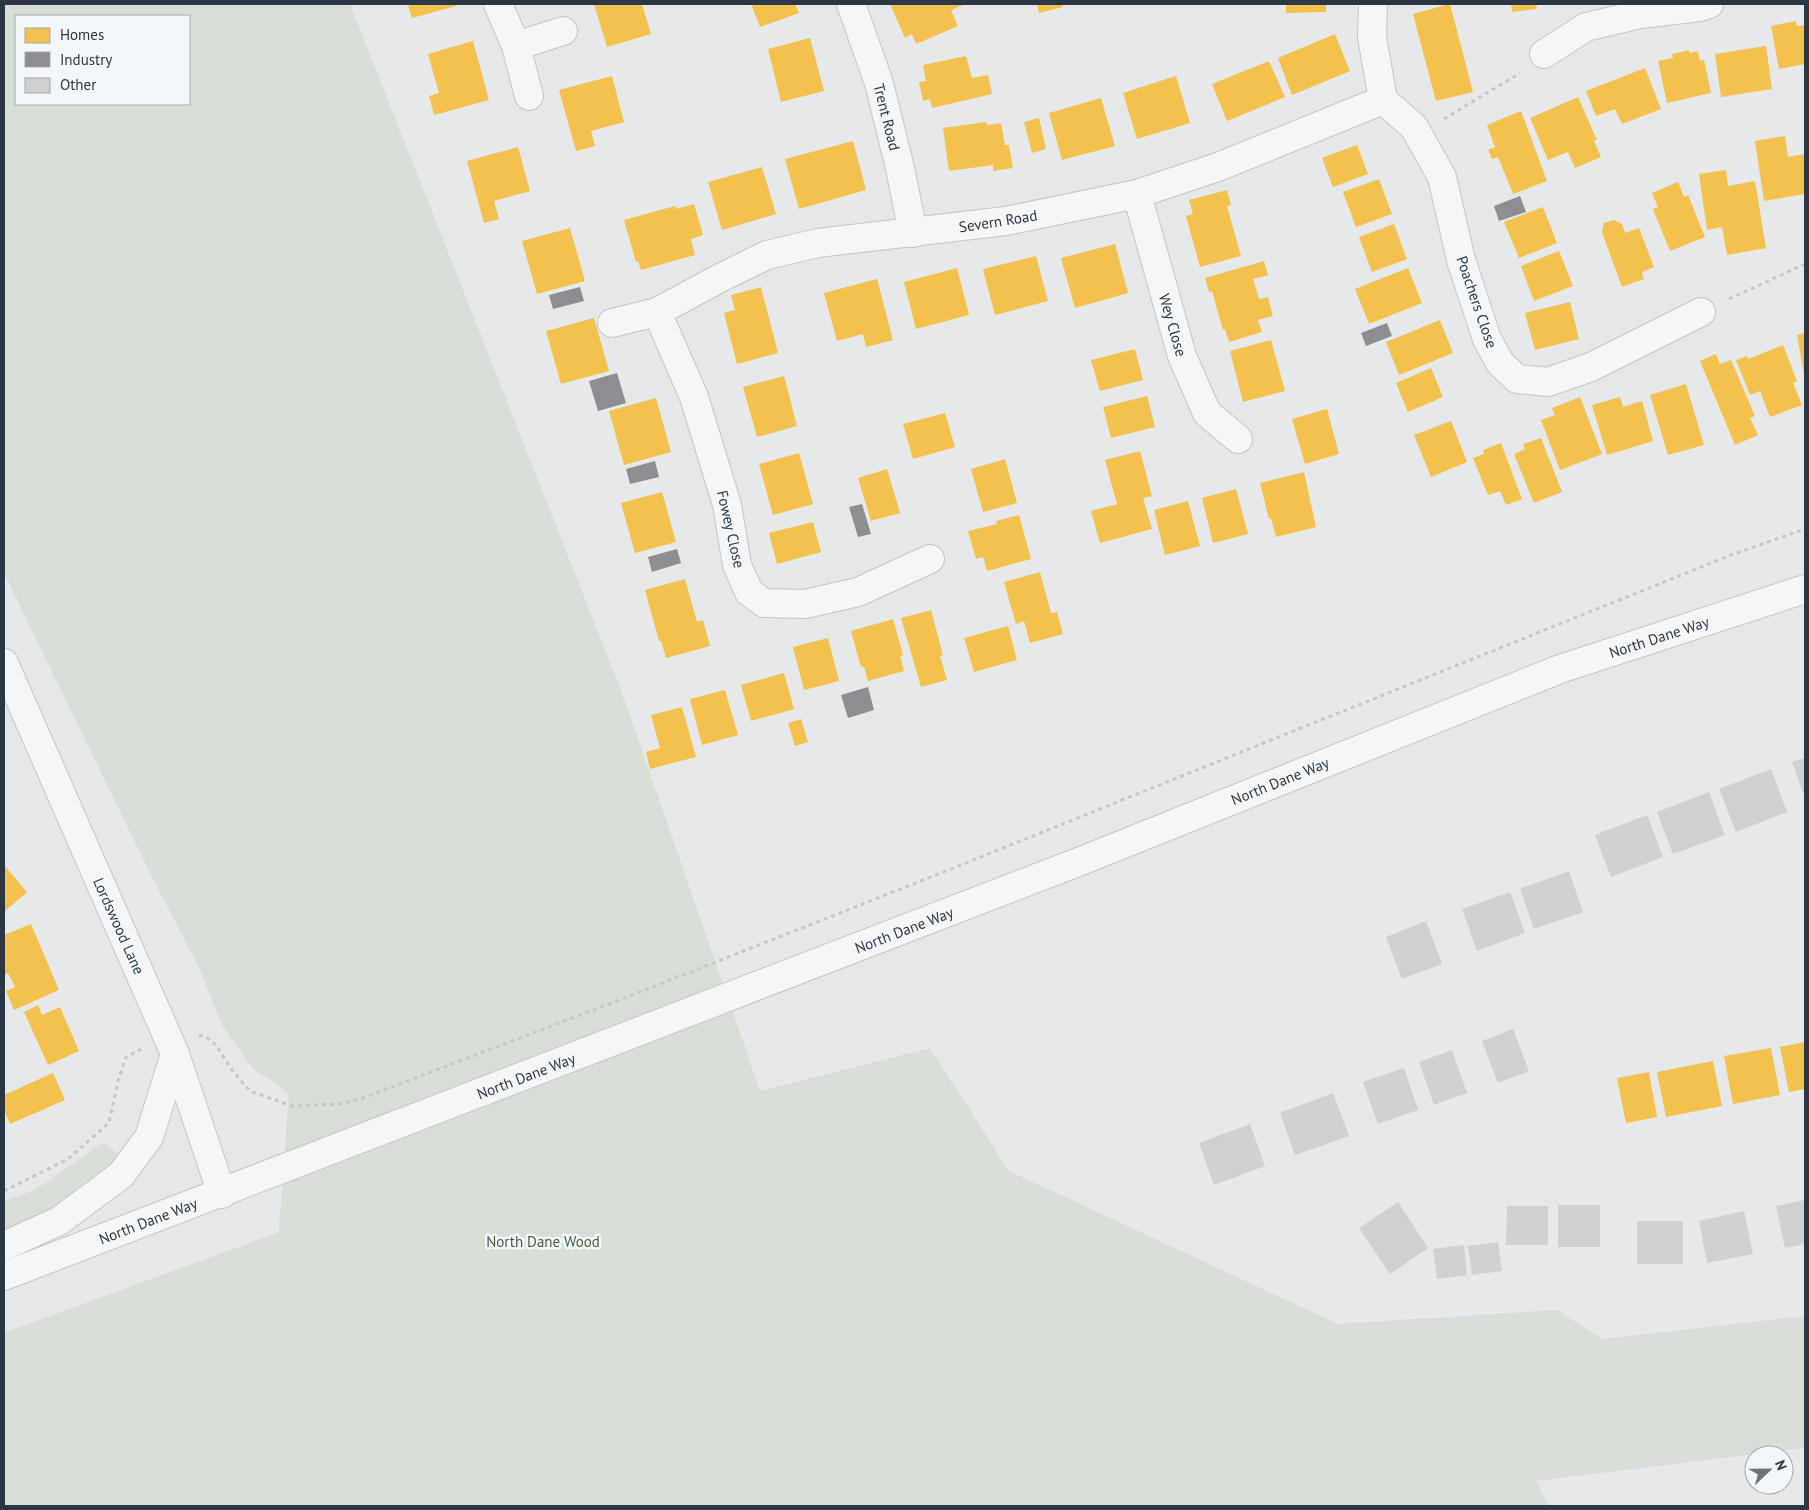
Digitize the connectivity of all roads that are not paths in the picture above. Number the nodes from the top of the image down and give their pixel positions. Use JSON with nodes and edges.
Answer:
{"nodes":[{"id":1,"x":498,"y":4,"type":"edge"},
{"id":2,"x":851,"y":4,"type":"edge"},
{"id":3,"x":1373,"y":4,"type":"edge"},
{"id":4,"x":1709,"y":4,"type":"edge"},
{"id":5,"x":563,"y":31,"type":"dead end"},
{"id":6,"x":516,"y":46,"type":"junction"},
{"id":7,"x":1544,"y":54,"type":"road end"},
{"id":8,"x":529,"y":96,"type":"dead end"},
{"id":9,"x":1383,"y":100,"type":"junction"},
{"id":10,"x":1137,"y":194,"type":"junction"},
{"id":11,"x":913,"y":233,"type":"junction"},
{"id":12,"x":657,"y":312,"type":"junction"},
{"id":13,"x":1702,"y":312,"type":"road end"},
{"id":14,"x":612,"y":324,"type":"dead end"},
{"id":15,"x":1238,"y":439,"type":"dead end"},
{"id":16,"x":930,"y":558,"type":"dead end"},
{"id":17,"x":1805,"y":589,"type":"edge"},
{"id":18,"x":4,"y":663,"type":"edge"},
{"id":19,"x":183,"y":1044,"type":"junction"},
{"id":20,"x":222,"y":1194,"type":"junction"},
{"id":21,"x":4,"y":1246,"type":"edge"},
{"id":22,"x":4,"y":1276,"type":"edge"}],
"edges":[{"from":1,"to":6,"type":"street"},
{"from":2,"to":11,"type":"street","name":"Trent Road"},
{"from":3,"to":9,"type":"street"},
{"from":4,"to":7,"type":"street"},
{"from":5,"to":6,"type":"street"},
{"from":6,"to":8,"type":"street"},
{"from":9,"to":10,"type":"street","name":"Severn Road"},
{"from":9,"to":13,"type":"street","name":"Poachers Close"},
{"from":10,"to":11,"type":"street","name":"Severn Road"},
{"from":10,"to":15,"type":"street","name":"Wey Close"},
{"from":11,"to":12,"type":"street","name":"Severn Road"},
{"from":12,"to":14,"type":"street","name":"Severn Road"},
{"from":12,"to":16,"type":"street","name":"Fowey Close"},
{"from":17,"to":20,"type":"street","name":"North Dane Way"},
{"from":18,"to":19,"type":"street","name":"Lordswood Lane"},
{"from":19,"to":20,"type":"street","name":"Lordswood Lane"},
{"from":19,"to":21,"type":"street"},
{"from":20,"to":22,"type":"street","name":"North Dane Way"}]}
